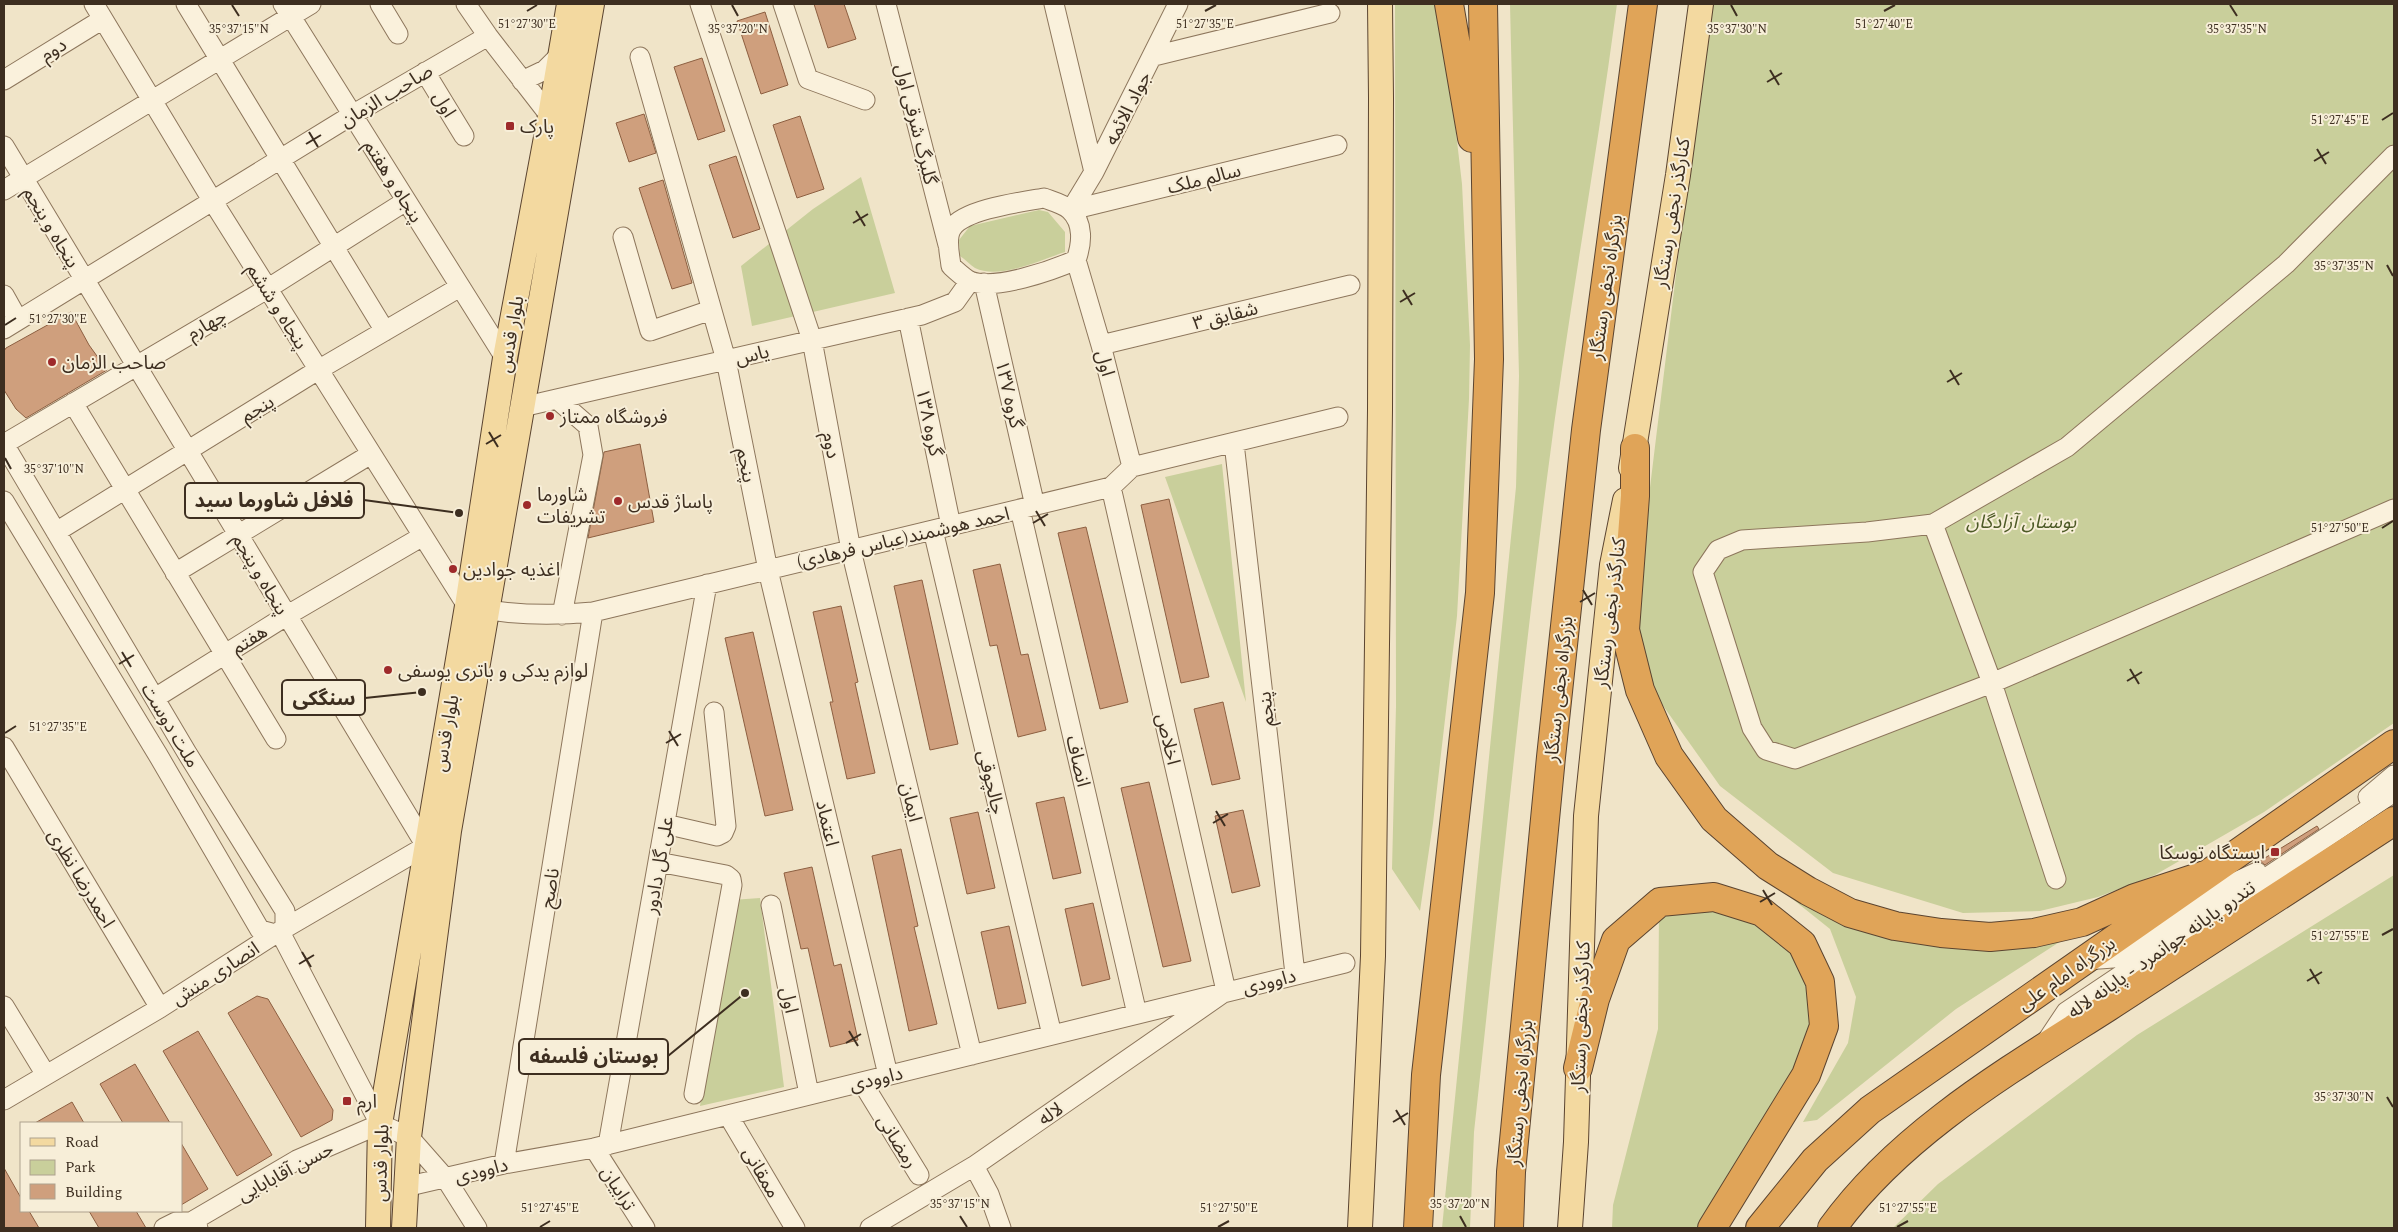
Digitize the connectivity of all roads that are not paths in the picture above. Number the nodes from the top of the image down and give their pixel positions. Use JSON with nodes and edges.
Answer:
{"nodes":[{"id":1,"x":186,"y":4,"type":"edge"},
{"id":2,"x":312,"y":4,"type":"edge"},
{"id":3,"x":380,"y":4,"type":"edge"},
{"id":4,"x":466,"y":4,"type":"edge"},
{"id":5,"x":568,"y":4,"type":"edge"},
{"id":6,"x":592,"y":4,"type":"edge"},
{"id":7,"x":700,"y":4,"type":"edge"},
{"id":8,"x":783,"y":4,"type":"edge"},
{"id":9,"x":886,"y":4,"type":"edge"},
{"id":10,"x":1054,"y":4,"type":"edge"},
{"id":11,"x":1178,"y":4,"type":"edge"},
{"id":12,"x":1380,"y":4,"type":"edge"},
{"id":13,"x":1449,"y":4,"type":"edge"},
{"id":14,"x":1483,"y":4,"type":"edge"},
{"id":15,"x":1643,"y":4,"type":"edge"},
{"id":16,"x":1701,"y":4,"type":"edge"},
{"id":17,"x":287,"y":10,"type":"edge"},
{"id":18,"x":98,"y":11,"type":"edge"},
{"id":19,"x":1330,"y":13,"type":"dead end"},
{"id":20,"x":398,"y":34,"type":"dead end"},
{"id":21,"x":488,"y":36,"type":"junction"},
{"id":22,"x":560,"y":55,"type":"junction"},
{"id":23,"x":1154,"y":56,"type":"junction"},
{"id":24,"x":640,"y":57,"type":"dead end"},
{"id":25,"x":221,"y":58,"type":"junction"},
{"id":26,"x":425,"y":72,"type":"junction"},
{"id":27,"x":4,"y":80,"type":"edge"},
{"id":28,"x":522,"y":81,"type":"junction"},
{"id":29,"x":152,"y":100,"type":"junction"},
{"id":30,"x":865,"y":100,"type":"dead end"},
{"id":31,"x":352,"y":115,"type":"junction"},
{"id":32,"x":550,"y":116,"type":"junction"},
{"id":33,"x":464,"y":136,"type":"dead end"},
{"id":34,"x":1337,"y":145,"type":"dead end"},
{"id":35,"x":4,"y":146,"type":"edge"},
{"id":36,"x":2394,"y":155,"type":"edge"},
{"id":37,"x":280,"y":159,"type":"junction"},
{"id":38,"x":1094,"y":172,"type":"junction"},
{"id":39,"x":23,"y":178,"type":"junction"},
{"id":40,"x":4,"y":190,"type":"edge"},
{"id":41,"x":212,"y":200,"type":"junction"},
{"id":42,"x":406,"y":201,"type":"junction"},
{"id":43,"x":1071,"y":210,"type":"junction"},
{"id":44,"x":1487,"y":226,"type":"junction"},
{"id":45,"x":622,"y":237,"type":"dead end"},
{"id":46,"x":948,"y":245,"type":"junction"},
{"id":47,"x":334,"y":247,"type":"junction"},
{"id":48,"x":1076,"y":260,"type":"junction"},
{"id":49,"x":84,"y":280,"type":"junction"},
{"id":50,"x":977,"y":282,"type":"junction"},
{"id":51,"x":1350,"y":285,"type":"dead end"},
{"id":52,"x":460,"y":287,"type":"junction"},
{"id":53,"x":267,"y":289,"type":"junction"},
{"id":54,"x":4,"y":295,"type":"edge"},
{"id":55,"x":711,"y":310,"type":"junction"},
{"id":56,"x":908,"y":318,"type":"junction"},
{"id":57,"x":11,"y":324,"type":"edge"},
{"id":58,"x":385,"y":331,"type":"junction"},
{"id":59,"x":812,"y":340,"type":"junction"},
{"id":60,"x":1101,"y":346,"type":"junction"},
{"id":61,"x":505,"y":358,"type":"junction"},
{"id":62,"x":726,"y":360,"type":"junction"},
{"id":63,"x":136,"y":364,"type":"junction"},
{"id":64,"x":318,"y":370,"type":"junction"},
{"id":65,"x":556,"y":399,"type":"junction"},
{"id":66,"x":72,"y":403,"type":"junction"},
{"id":67,"x":522,"y":407,"type":"junction"},
{"id":68,"x":1338,"y":417,"type":"dead end"},
{"id":69,"x":1234,"y":443,"type":"junction"},
{"id":70,"x":4,"y":444,"type":"edge"},
{"id":71,"x":1635,"y":448,"type":"junction"},
{"id":72,"x":187,"y":450,"type":"junction"},
{"id":73,"x":371,"y":454,"type":"junction"},
{"id":74,"x":1132,"y":467,"type":"junction"},
{"id":75,"x":1111,"y":487,"type":"junction"},
{"id":76,"x":124,"y":489,"type":"junction"},
{"id":77,"x":4,"y":501,"type":"edge"},
{"id":78,"x":1028,"y":507,"type":"junction"},
{"id":79,"x":2394,"y":509,"type":"edge"},
{"id":80,"x":1934,"y":524,"type":"junction"},
{"id":81,"x":952,"y":526,"type":"junction"},
{"id":82,"x":933,"y":530,"type":"junction"},
{"id":83,"x":56,"y":532,"type":"junction"},
{"id":84,"x":237,"y":535,"type":"junction"},
{"id":85,"x":423,"y":536,"type":"junction"},
{"id":86,"x":851,"y":550,"type":"junction"},
{"id":87,"x":768,"y":570,"type":"junction"},
{"id":88,"x":175,"y":573,"type":"junction"},
{"id":89,"x":707,"y":584,"type":"junction"},
{"id":90,"x":476,"y":608,"type":"junction"},
{"id":91,"x":593,"y":612,"type":"junction"},
{"id":92,"x":562,"y":615,"type":"junction"},
{"id":93,"x":286,"y":616,"type":"junction"},
{"id":94,"x":224,"y":654,"type":"junction"},
{"id":95,"x":1992,"y":683,"type":"junction"},
{"id":96,"x":155,"y":698,"type":"junction"},
{"id":97,"x":714,"y":712,"type":"dead end"},
{"id":98,"x":276,"y":739,"type":"dead end"},
{"id":99,"x":2394,"y":744,"type":"edge"},
{"id":100,"x":4,"y":748,"type":"edge"},
{"id":101,"x":2394,"y":775,"type":"edge"},
{"id":102,"x":2394,"y":792,"type":"edge"},
{"id":103,"x":2394,"y":821,"type":"edge"},
{"id":104,"x":665,"y":824,"type":"junction"},
{"id":105,"x":2324,"y":829,"type":"dead end"},
{"id":106,"x":426,"y":846,"type":"junction"},
{"id":107,"x":658,"y":862,"type":"junction"},
{"id":108,"x":2258,"y":872,"type":"dead end"},
{"id":109,"x":2205,"y":875,"type":"junction"},
{"id":110,"x":2056,"y":879,"type":"dead end"},
{"id":111,"x":771,"y":905,"type":"dead end"},
{"id":112,"x":280,"y":932,"type":"junction"},
{"id":113,"x":2085,"y":960,"type":"junction"},
{"id":114,"x":1345,"y":963,"type":"dead end"},
{"id":115,"x":1295,"y":974,"type":"junction"},
{"id":116,"x":1226,"y":992,"type":"junction"},
{"id":117,"x":4,"y":1006,"type":"edge"},
{"id":118,"x":160,"y":1008,"type":"junction"},
{"id":119,"x":1137,"y":1014,"type":"junction"},
{"id":120,"x":1052,"y":1035,"type":"junction"},
{"id":121,"x":2039,"y":1051,"type":"junction"},
{"id":122,"x":972,"y":1055,"type":"junction"},
{"id":123,"x":1578,"y":1068,"type":"junction"},
{"id":124,"x":46,"y":1075,"type":"junction"},
{"id":125,"x":888,"y":1076,"type":"junction"},
{"id":126,"x":862,"y":1082,"type":"junction"},
{"id":127,"x":694,"y":1094,"type":"dead end"},
{"id":128,"x":810,"y":1094,"type":"junction"},
{"id":129,"x":4,"y":1100,"type":"edge"},
{"id":130,"x":728,"y":1115,"type":"junction"},
{"id":131,"x":380,"y":1124,"type":"junction"},
{"id":132,"x":409,"y":1137,"type":"junction"},
{"id":133,"x":601,"y":1146,"type":"junction"},
{"id":134,"x":504,"y":1164,"type":"junction"},
{"id":135,"x":974,"y":1166,"type":"junction"},
{"id":136,"x":919,"y":1175,"type":"dead end"},
{"id":137,"x":446,"y":1179,"type":"junction"},
{"id":138,"x":405,"y":1187,"type":"junction"},
{"id":139,"x":195,"y":1225,"type":"edge"},
{"id":140,"x":164,"y":1228,"type":"edge"},
{"id":141,"x":378,"y":1228,"type":"edge"},
{"id":142,"x":404,"y":1228,"type":"edge"},
{"id":143,"x":477,"y":1228,"type":"edge"},
{"id":144,"x":645,"y":1228,"type":"edge"},
{"id":145,"x":795,"y":1228,"type":"edge"},
{"id":146,"x":870,"y":1228,"type":"edge"},
{"id":147,"x":1001,"y":1228,"type":"edge"},
{"id":148,"x":1360,"y":1228,"type":"edge"},
{"id":149,"x":1418,"y":1228,"type":"edge"},
{"id":150,"x":1509,"y":1228,"type":"edge"},
{"id":151,"x":1570,"y":1228,"type":"edge"},
{"id":152,"x":1712,"y":1228,"type":"edge"},
{"id":153,"x":1760,"y":1228,"type":"edge"},
{"id":154,"x":1832,"y":1228,"type":"edge"}],
"edges":[{"from":1,"to":25,"type":"street"},
{"from":2,"to":17,"type":"street"},
{"from":3,"to":20,"type":"street"},
{"from":4,"to":21,"type":"street"},
{"from":5,"to":22,"type":"main road","name":"بلوار قدس"},
{"from":6,"to":67,"type":"main road","name":"بلوار قدس"},
{"from":7,"to":59,"type":"street","name":"دوم"},
{"from":8,"to":30,"type":"street"},
{"from":9,"to":46,"type":"street","name":"گلبرگ شرقی اول"},
{"from":10,"to":38,"type":"street"},
{"from":11,"to":23,"type":"street","name":"جواد الائمه"},
{"from":12,"to":148,"type":"main road"},
{"from":13,"to":44,"type":"highway"},
{"from":14,"to":44,"type":"highway"},
{"from":15,"to":150,"type":"highway","name":"بزرگراه نجفی رستگار"},
{"from":16,"to":71,"type":"main road","name":"کنارگذر نجفی رستگار"},
{"from":17,"to":25,"type":"street"},
{"from":17,"to":31,"type":"street","name":"پنجاه و هفتم"},
{"from":18,"to":27,"type":"street","name":"دوم"},
{"from":18,"to":29,"type":"street","name":"پنجاه و ششم"},
{"from":19,"to":23,"type":"street"},
{"from":21,"to":26,"type":"street","name":"صاحب الزمان"},
{"from":21,"to":28,"type":"street"},
{"from":22,"to":28,"type":"street"},
{"from":22,"to":32,"type":"main road","name":"بلوار قدس"},
{"from":23,"to":38,"type":"street","name":"جواد الائمه"},
{"from":24,"to":55,"type":"street","name":"پنجم"},
{"from":25,"to":29,"type":"street"},
{"from":25,"to":37,"type":"street"},
{"from":26,"to":31,"type":"street","name":"صاحب الزمان"},
{"from":26,"to":33,"type":"street","name":"اول"},
{"from":28,"to":32,"type":"street"},
{"from":29,"to":39,"type":"street"},
{"from":29,"to":41,"type":"street","name":"پنجاه و ششم"},
{"from":31,"to":37,"type":"street","name":"صاحب الزمان"},
{"from":31,"to":42,"type":"street","name":"پنجاه و هفتم"},
{"from":32,"to":61,"type":"main road","name":"بلوار قدس"},
{"from":34,"to":43,"type":"street","name":"سالم ملک"},
{"from":35,"to":39,"type":"street","name":"پنجاه و پنجم"},
{"from":36,"to":80,"type":"street"},
{"from":37,"to":41,"type":"street","name":"صاحب الزمان"},
{"from":37,"to":47,"type":"street"},
{"from":38,"to":43,"type":"street","name":"جواد الائمه"},
{"from":39,"to":40,"type":"street"},
{"from":39,"to":49,"type":"street","name":"پنجاه و پنجم"},
{"from":41,"to":49,"type":"street","name":"صاحب الزمان"},
{"from":41,"to":53,"type":"street","name":"پنجاه و ششم"},
{"from":42,"to":47,"type":"street","name":"چهارم"},
{"from":42,"to":52,"type":"street","name":"پنجاه و هفتم"},
{"from":43,"to":46,"type":"street"},
{"from":43,"to":48,"type":"street"},
{"from":44,"to":149,"type":"highway"},
{"from":45,"to":55,"type":"street"},
{"from":46,"to":50,"type":"street","name":"گلبرگ شرقی اول"},
{"from":47,"to":53,"type":"street","name":"چهارم"},
{"from":47,"to":58,"type":"street"},
{"from":48,"to":50,"type":"street"},
{"from":48,"to":60,"type":"street","name":"اول"},
{"from":49,"to":57,"type":"street","name":"صاحب الزمان"},
{"from":49,"to":63,"type":"street","name":"پنجاه و پنجم"},
{"from":50,"to":56,"type":"street","name":"یاس"},
{"from":50,"to":78,"type":"street","name":"گروه ۱۳۷"},
{"from":51,"to":60,"type":"street","name":"شقایق ۳"},
{"from":52,"to":58,"type":"street","name":"پنجم"},
{"from":52,"to":61,"type":"street","name":"پنجاه و هفتم"},
{"from":53,"to":63,"type":"street","name":"چهارم"},
{"from":53,"to":64,"type":"street","name":"پنجاه و ششم"},
{"from":54,"to":57,"type":"street"},
{"from":55,"to":62,"type":"street","name":"پنجم"},
{"from":56,"to":59,"type":"street","name":"یاس"},
{"from":56,"to":81,"type":"street","name":"گروه ۱۳۸"},
{"from":58,"to":64,"type":"street","name":"پنجم"},
{"from":59,"to":62,"type":"street","name":"یاس"},
{"from":59,"to":86,"type":"street","name":"دوم"},
{"from":60,"to":74,"type":"street","name":"اول"},
{"from":61,"to":90,"type":"main road","name":"بلوار قدس"},
{"from":62,"to":65,"type":"street","name":"یاس"},
{"from":62,"to":87,"type":"street","name":"پنجم"},
{"from":63,"to":66,"type":"street","name":"چهارم"},
{"from":63,"to":72,"type":"street","name":"پنجاه و پنجم"},
{"from":64,"to":72,"type":"street","name":"پنجم"},
{"from":64,"to":73,"type":"street","name":"پنجاه و ششم"},
{"from":65,"to":67,"type":"street","name":"یاس"},
{"from":65,"to":92,"type":"street"},
{"from":66,"to":70,"type":"street","name":"چهارم"},
{"from":66,"to":76,"type":"street"},
{"from":67,"to":90,"type":"main road","name":"بلوار قدس"},
{"from":68,"to":69,"type":"street"},
{"from":69,"to":74,"type":"street"},
{"from":69,"to":115,"type":"street","name":"پنجم"},
{"from":70,"to":83,"type":"street","name":"ملت دوست"},
{"from":71,"to":109,"type":"highway"},
{"from":71,"to":123,"type":"main road","name":"کنارگذر نجفی رستگار"},
{"from":72,"to":76,"type":"street","name":"پنجم"},
{"from":72,"to":84,"type":"street","name":"پنجاه و پنجم"},
{"from":73,"to":84,"type":"street"},
{"from":73,"to":85,"type":"street","name":"پنجاه و ششم"},
{"from":74,"to":75,"type":"street","name":"احمد هوشمند(عباس فرهادی)"},
{"from":75,"to":78,"type":"street","name":"احمد هوشمند(عباس فرهادی)"},
{"from":75,"to":116,"type":"street","name":"اخلاص"},
{"from":76,"to":83,"type":"street","name":"پنجم"},
{"from":76,"to":88,"type":"street"},
{"from":77,"to":112,"type":"street","name":"ملت دوست"},
{"from":78,"to":81,"type":"street","name":"احمد هوشمند(عباس فرهادی)"},
{"from":78,"to":119,"type":"street","name":"انصاف"},
{"from":79,"to":95,"type":"street"},
{"from":80,"to":95,"type":"street"},
{"from":80,"to":95,"type":"street"},
{"from":81,"to":82,"type":"street","name":"احمد هوشمند(عباس فرهادی)"},
{"from":82,"to":86,"type":"street","name":"احمد هوشمند(عباس فرهادی)"},
{"from":82,"to":120,"type":"street","name":"چالچوقی"},
{"from":83,"to":96,"type":"street","name":"ملت دوست"},
{"from":84,"to":88,"type":"street"},
{"from":84,"to":93,"type":"street","name":"پنجاه و پنجم"},
{"from":85,"to":90,"type":"street","name":"پنجاه و ششم"},
{"from":85,"to":93,"type":"street","name":"هفتم"},
{"from":86,"to":87,"type":"street","name":"احمد هوشمند(عباس فرهادی)"},
{"from":86,"to":122,"type":"street","name":"ایمان"},
{"from":87,"to":89,"type":"street","name":"احمد هوشمند(عباس فرهادی)"},
{"from":87,"to":125,"type":"street","name":"اعتماد"},
{"from":88,"to":94,"type":"street"},
{"from":89,"to":91,"type":"street","name":"احمد هوشمند(عباس فرهادی)"},
{"from":89,"to":104,"type":"street","name":"علی گل دادور"},
{"from":90,"to":92,"type":"street","name":"احمد هوشمند(عباس فرهادی)"},
{"from":90,"to":106,"type":"main road","name":"بلوار قدس"},
{"from":90,"to":132,"type":"main road","name":"بلوار قدس"},
{"from":91,"to":92,"type":"street","name":"احمد هوشمند(عباس فرهادی)"},
{"from":91,"to":134,"type":"street","name":"ناصح"},
{"from":93,"to":94,"type":"street","name":"هفتم"},
{"from":93,"to":106,"type":"street","name":"پنجاه و پنجم"},
{"from":94,"to":96,"type":"street","name":"هفتم"},
{"from":94,"to":98,"type":"street"},
{"from":95,"to":110,"type":"street"},
{"from":96,"to":112,"type":"street","name":"ملت دوست"},
{"from":97,"to":104,"type":"street"},
{"from":99,"to":109,"type":"highway","name":"بزرگراه امام علی"},
{"from":100,"to":118,"type":"street","name":"احمدرضا نظری"},
{"from":101,"to":105,"type":"street"},
{"from":102,"to":121,"type":"street","name":"تندرو پایانه جوانمرد - پایانه لاله"},
{"from":103,"to":121,"type":"highway"},
{"from":104,"to":107,"type":"street","name":"علی گل دادور"},
{"from":106,"to":112,"type":"street","name":"انصاری منش"},
{"from":106,"to":131,"type":"main road","name":"بلوار قدس"},
{"from":107,"to":127,"type":"street"},
{"from":107,"to":133,"type":"street","name":"علی گل دادور"},
{"from":108,"to":113,"type":"street"},
{"from":109,"to":113,"type":"highway","name":"بزرگراه امام علی"},
{"from":111,"to":128,"type":"street","name":"اول"},
{"from":112,"to":118,"type":"street","name":"انصاری منش"},
{"from":112,"to":131,"type":"street"},
{"from":113,"to":153,"type":"highway","name":"بزرگراه امام علی"},
{"from":114,"to":115,"type":"street","name":"داوودی"},
{"from":115,"to":116,"type":"street","name":"داوودی"},
{"from":116,"to":119,"type":"street","name":"داوودی"},
{"from":116,"to":135,"type":"street","name":"لاله"},
{"from":117,"to":124,"type":"street"},
{"from":118,"to":124,"type":"street","name":"انصاری منش"},
{"from":119,"to":120,"type":"street","name":"داوودی"},
{"from":120,"to":122,"type":"street","name":"داوودی"},
{"from":121,"to":154,"type":"highway"},
{"from":122,"to":125,"type":"street","name":"داوودی"},
{"from":123,"to":151,"type":"main road","name":"کنارگذر نجفی رستگار"},
{"from":123,"to":152,"type":"highway"},
{"from":124,"to":129,"type":"street","name":"انصاری منش"},
{"from":125,"to":126,"type":"street","name":"داوودی"},
{"from":126,"to":128,"type":"street","name":"داوودی"},
{"from":126,"to":136,"type":"street","name":"رمضانی"},
{"from":128,"to":130,"type":"street","name":"داوودی"},
{"from":130,"to":133,"type":"street","name":"داوودی"},
{"from":130,"to":145,"type":"street","name":"ممقانی"},
{"from":131,"to":132,"type":"street"},
{"from":131,"to":139,"type":"street","name":"حسن آقابابایی"},
{"from":131,"to":141,"type":"main road","name":"بلوار قدس"},
{"from":132,"to":137,"type":"street"},
{"from":132,"to":138,"type":"main road","name":"بلوار قدس"},
{"from":133,"to":134,"type":"street","name":"داوودی"},
{"from":133,"to":144,"type":"street","name":"ترابیان"},
{"from":134,"to":137,"type":"street","name":"داوودی"},
{"from":135,"to":146,"type":"street","name":"لاله"},
{"from":135,"to":147,"type":"street"},
{"from":137,"to":138,"type":"street","name":"داوودی"},
{"from":137,"to":143,"type":"street"},
{"from":138,"to":142,"type":"main road","name":"بلوار قدس"},
{"from":139,"to":140,"type":"street","name":"حسن آقابابایی"}]}
